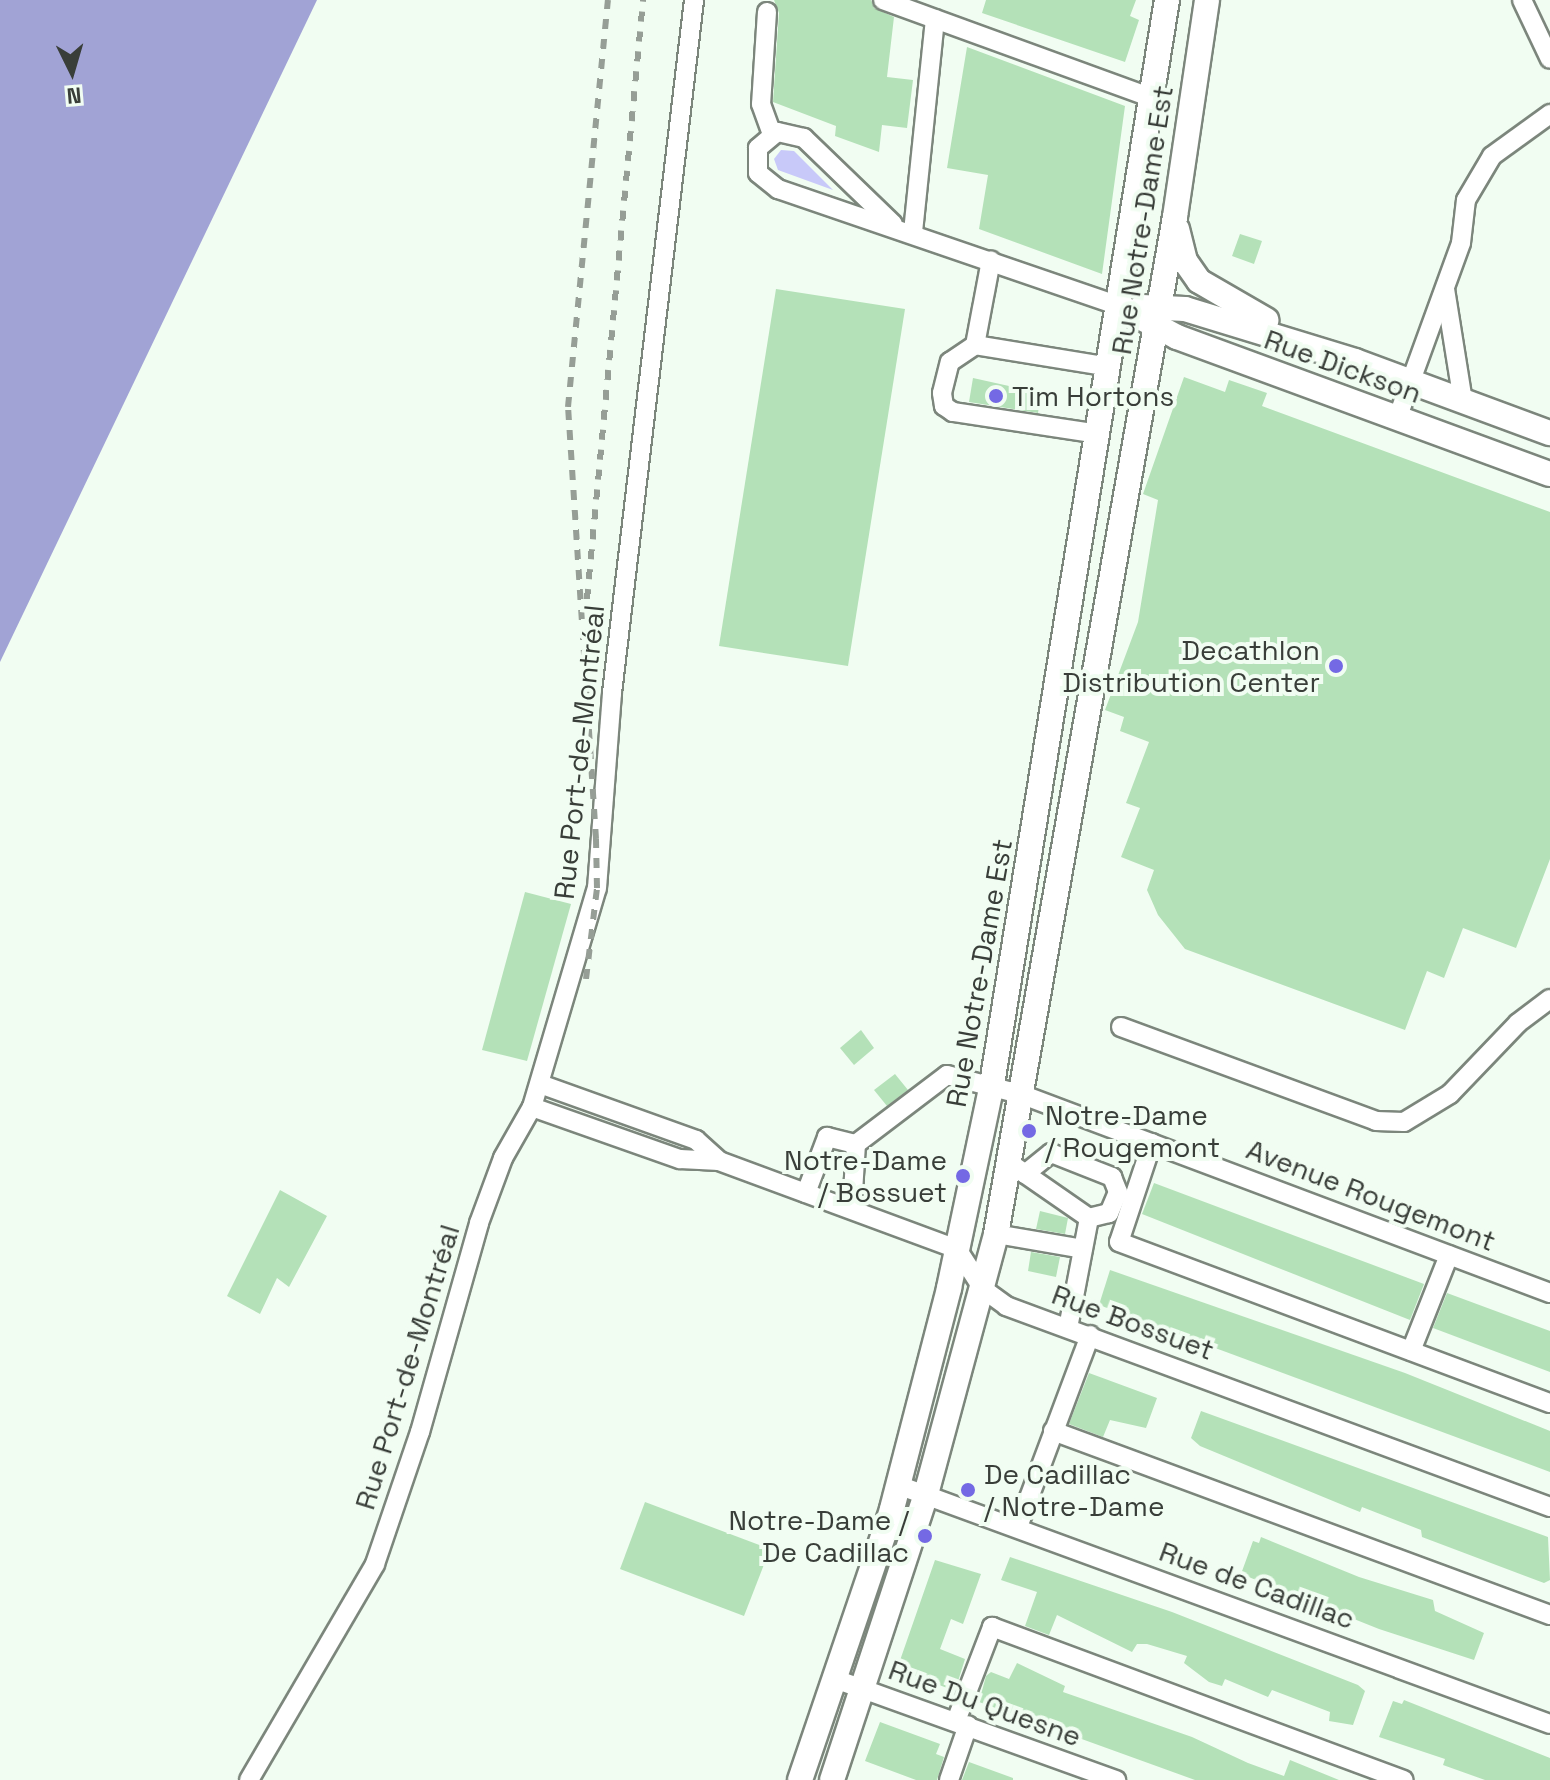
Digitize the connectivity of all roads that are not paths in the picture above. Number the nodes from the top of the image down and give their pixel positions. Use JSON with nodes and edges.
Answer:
{"nodes":[{"id":1,"x":694,"y":0,"type":"edge"},
{"id":2,"x":883,"y":0,"type":"edge"},
{"id":3,"x":1167,"y":0,"type":"edge"},
{"id":4,"x":1207,"y":0,"type":"edge"},
{"id":5,"x":1522,"y":0,"type":"edge"},
{"id":6,"x":767,"y":12,"type":"dead end"},
{"id":7,"x":935,"y":19,"type":"junction"},
{"id":8,"x":1550,"y":59,"type":"edge"},
{"id":9,"x":1152,"y":98,"type":"junction"},
{"id":10,"x":1550,"y":114,"type":"edge"},
{"id":11,"x":772,"y":134,"type":"junction"},
{"id":12,"x":1175,"y":217,"type":"junction"},
{"id":13,"x":893,"y":224,"type":"junction"},
{"id":14,"x":913,"y":232,"type":"junction"},
{"id":15,"x":991,"y":260,"type":"junction"},
{"id":16,"x":1445,"y":288,"type":"junction"},
{"id":17,"x":1119,"y":306,"type":"junction"},
{"id":18,"x":1156,"y":317,"type":"junction"},
{"id":19,"x":975,"y":345,"type":"junction"},
{"id":20,"x":1355,"y":361,"type":"junction"},
{"id":21,"x":1109,"y":367,"type":"junction"},
{"id":22,"x":1410,"y":381,"type":"junction"},
{"id":23,"x":1463,"y":401,"type":"junction"},
{"id":24,"x":1397,"y":419,"type":"junction"},
{"id":25,"x":1550,"y":433,"type":"edge"},
{"id":26,"x":1099,"y":434,"type":"junction"},
{"id":27,"x":1550,"y":474,"type":"edge"},
{"id":28,"x":1044,"y":775,"type":"junction"},
{"id":29,"x":1074,"y":780,"type":"junction"},
{"id":30,"x":1550,"y":999,"type":"edge"},
{"id":31,"x":1121,"y":1027,"type":"dead end"},
{"id":32,"x":540,"y":1084,"type":"junction"},
{"id":33,"x":992,"y":1084,"type":"junction"},
{"id":34,"x":1023,"y":1095,"type":"junction"},
{"id":35,"x":532,"y":1107,"type":"junction"},
{"id":36,"x":1152,"y":1143,"type":"junction"},
{"id":37,"x":856,"y":1144,"type":"junction"},
{"id":38,"x":719,"y":1161,"type":"junction"},
{"id":39,"x":1018,"y":1169,"type":"junction"},
{"id":40,"x":806,"y":1193,"type":"junction"},
{"id":41,"x":852,"y":1209,"type":"junction"},
{"id":42,"x":1089,"y":1218,"type":"junction"},
{"id":43,"x":996,"y":1234,"type":"junction"},
{"id":44,"x":957,"y":1249,"type":"junction"},
{"id":45,"x":1083,"y":1249,"type":"junction"},
{"id":46,"x":1449,"y":1255,"type":"junction"},
{"id":47,"x":983,"y":1289,"type":"junction"},
{"id":48,"x":1550,"y":1293,"type":"edge"},
{"id":49,"x":1068,"y":1328,"type":"junction"},
{"id":50,"x":1090,"y":1335,"type":"junction"},
{"id":51,"x":1411,"y":1351,"type":"junction"},
{"id":52,"x":1550,"y":1403,"type":"edge"},
{"id":53,"x":1053,"y":1431,"type":"junction"},
{"id":54,"x":898,"y":1485,"type":"junction"},
{"id":55,"x":926,"y":1494,"type":"junction"},
{"id":56,"x":1550,"y":1507,"type":"edge"},
{"id":57,"x":1018,"y":1527,"type":"junction"},
{"id":58,"x":1550,"y":1615,"type":"edge"},
{"id":59,"x":835,"y":1679,"type":"junction"},
{"id":60,"x":863,"y":1688,"type":"junction"},
{"id":61,"x":962,"y":1723,"type":"junction"},
{"id":62,"x":1550,"y":1724,"type":"edge"},
{"id":63,"x":249,"y":1780,"type":"edge"},
{"id":64,"x":800,"y":1780,"type":"edge"},
{"id":65,"x":832,"y":1780,"type":"edge"},
{"id":66,"x":949,"y":1780,"type":"edge"},
{"id":67,"x":1116,"y":1780,"type":"edge"},
{"id":68,"x":1404,"y":1780,"type":"edge"}],
"edges":[{"from":1,"to":32,"type":"street","name":"Rue Port-de-Montréal"},
{"from":2,"to":7,"type":"street"},
{"from":3,"to":9,"type":"main road","name":"Rue Notre-Dame Est"},
{"from":4,"to":12,"type":"main road","name":"Rue Notre-Dame Est"},
{"from":5,"to":8,"type":"street"},
{"from":6,"to":11,"type":"street"},
{"from":7,"to":9,"type":"street"},
{"from":7,"to":14,"type":"street"},
{"from":9,"to":17,"type":"main road","name":"Rue Notre-Dame Est"},
{"from":10,"to":16,"type":"street"},
{"from":11,"to":13,"type":"street","name":"Rue Dickson"},
{"from":11,"to":13,"type":"street","name":"Rue Dickson"},
{"from":12,"to":18,"type":"main road","name":"Rue Notre-Dame Est"},
{"from":12,"to":20,"type":"main road"},
{"from":13,"to":14,"type":"street","name":"Rue Dickson"},
{"from":14,"to":15,"type":"street","name":"Rue Dickson"},
{"from":15,"to":17,"type":"street","name":"Rue Dickson"},
{"from":15,"to":19,"type":"street"},
{"from":16,"to":22,"type":"street"},
{"from":16,"to":23,"type":"street"},
{"from":17,"to":18,"type":"main road","name":"Rue Dickson"},
{"from":17,"to":21,"type":"main road","name":"Rue Notre-Dame Est"},
{"from":18,"to":20,"type":"main road","name":"Rue Dickson"},
{"from":18,"to":24,"type":"main road","name":"Rue Dickson"},
{"from":18,"to":29,"type":"main road","name":"Rue Notre-Dame Est"},
{"from":19,"to":21,"type":"street"},
{"from":19,"to":26,"type":"street"},
{"from":20,"to":22,"type":"main road","name":"Rue Dickson"},
{"from":21,"to":26,"type":"main road","name":"Rue Notre-Dame Est"},
{"from":22,"to":23,"type":"main road","name":"Rue Dickson"},
{"from":22,"to":24,"type":"street"},
{"from":23,"to":25,"type":"main road","name":"Rue Dickson"},
{"from":24,"to":27,"type":"main road","name":"Rue Dickson"},
{"from":26,"to":28,"type":"main road","name":"Rue Notre-Dame Est"},
{"from":28,"to":29,"type":"main road"},
{"from":28,"to":33,"type":"main road","name":"Rue Notre-Dame Est"},
{"from":29,"to":34,"type":"main road","name":"Rue Notre-Dame Est"},
{"from":30,"to":31,"type":"street"},
{"from":32,"to":35,"type":"street","name":"Rue Port-de-Montréal"},
{"from":32,"to":38,"type":"street"},
{"from":33,"to":34,"type":"street","name":"Avenue Rougemont"},
{"from":33,"to":37,"type":"street","name":"Avenue Rougemont"},
{"from":33,"to":44,"type":"main road","name":"Rue Notre-Dame Est"},
{"from":34,"to":36,"type":"street","name":"Avenue Rougemont"},
{"from":34,"to":39,"type":"main road","name":"Rue Notre-Dame Est"},
{"from":35,"to":38,"type":"street"},
{"from":35,"to":63,"type":"street","name":"Rue Port-de-Montréal"},
{"from":36,"to":46,"type":"street","name":"Avenue Rougemont"},
{"from":36,"to":51,"type":"street"},
{"from":37,"to":40,"type":"street"},
{"from":37,"to":41,"type":"street"},
{"from":38,"to":40,"type":"street"},
{"from":39,"to":42,"type":"street"},
{"from":39,"to":42,"type":"street"},
{"from":39,"to":43,"type":"main road","name":"Rue Notre-Dame Est"},
{"from":40,"to":41,"type":"street"},
{"from":41,"to":44,"type":"street"},
{"from":42,"to":45,"type":"street"},
{"from":43,"to":45,"type":"street"},
{"from":43,"to":47,"type":"main road","name":"Rue Notre-Dame Est"},
{"from":44,"to":47,"type":"street","name":"Rue Bossuet"},
{"from":44,"to":54,"type":"main road","name":"Rue Notre-Dame Est"},
{"from":45,"to":49,"type":"street"},
{"from":46,"to":48,"type":"street","name":"Avenue Rougemont"},
{"from":46,"to":51,"type":"street"},
{"from":47,"to":49,"type":"street","name":"Rue Bossuet"},
{"from":47,"to":55,"type":"main road","name":"Rue Notre-Dame Est"},
{"from":49,"to":50,"type":"street","name":"Rue Bossuet"},
{"from":50,"to":53,"type":"street"},
{"from":50,"to":56,"type":"street","name":"Rue Bossuet"},
{"from":51,"to":52,"type":"street"},
{"from":53,"to":57,"type":"street"},
{"from":53,"to":58,"type":"street"},
{"from":54,"to":55,"type":"street","name":"Rue de Cadillac"},
{"from":54,"to":59,"type":"main road","name":"Rue Notre-Dame Est"},
{"from":55,"to":57,"type":"street","name":"Rue de Cadillac"},
{"from":55,"to":60,"type":"main road","name":"Rue Notre-Dame Est"},
{"from":57,"to":62,"type":"street","name":"Rue de Cadillac"},
{"from":59,"to":60,"type":"street","name":"Rue Du Quesne"},
{"from":59,"to":64,"type":"main road","name":"Rue Notre-Dame Est"},
{"from":60,"to":61,"type":"street","name":"Rue Du Quesne"},
{"from":60,"to":65,"type":"main road","name":"Rue Notre-Dame Est"},
{"from":61,"to":66,"type":"street"},
{"from":61,"to":67,"type":"street","name":"Rue Du Quesne"},
{"from":61,"to":68,"type":"street"}]}
